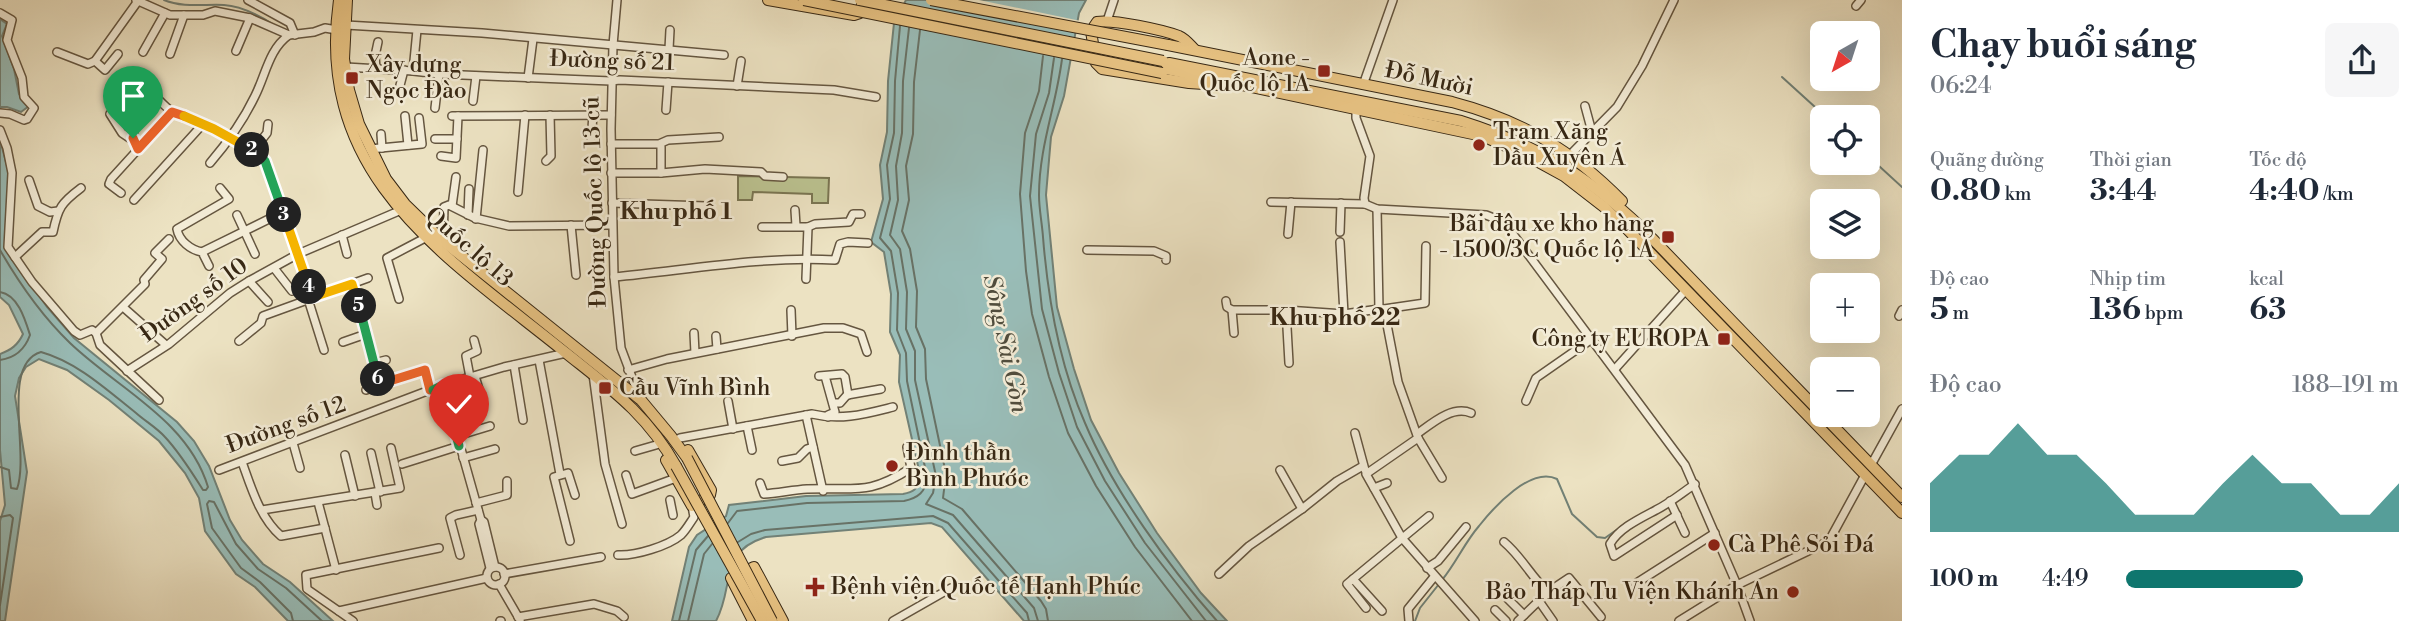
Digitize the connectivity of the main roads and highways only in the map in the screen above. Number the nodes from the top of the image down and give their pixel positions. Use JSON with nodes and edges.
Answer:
{"nodes":[{"id":1,"x":339,"y":0,"type":"edge"},
{"id":2,"x":349,"y":0,"type":"edge"},
{"id":3,"x":768,"y":0,"type":"edge"},
{"id":4,"x":804,"y":0,"type":"edge"},
{"id":5,"x":829,"y":0,"type":"edge"},
{"id":6,"x":861,"y":0,"type":"edge"},
{"id":7,"x":932,"y":0,"type":"edge"},
{"id":8,"x":343,"y":25,"type":"junction"},
{"id":9,"x":1196,"y":51,"type":"junction"},
{"id":10,"x":1163,"y":67,"type":"junction"},
{"id":11,"x":1219,"y":85,"type":"junction"},
{"id":12,"x":1342,"y":105,"type":"junction"},
{"id":13,"x":1643,"y":229,"type":"junction"},
{"id":14,"x":641,"y":406,"type":"junction"},
{"id":15,"x":1874,"y":468,"type":"junction"},
{"id":16,"x":1864,"y":473,"type":"junction"},
{"id":17,"x":1902,"y":491,"type":"edge"},
{"id":18,"x":1902,"y":497,"type":"edge"},
{"id":19,"x":1902,"y":513,"type":"edge"},
{"id":20,"x":754,"y":620,"type":"edge"},
{"id":21,"x":772,"y":621,"type":"edge"},
{"id":22,"x":783,"y":621,"type":"edge"}],
"edges":[{"from":1,"to":8,"type":"highway","name":"Quốc lộ 13"},
{"from":2,"to":8,"type":"highway","name":"Quốc lộ 13"},
{"from":3,"to":6,"type":"highway"},
{"from":4,"to":10,"type":"highway","bridge":true},
{"from":5,"to":10,"type":"highway","bridge":true},
{"from":6,"to":10,"type":"highway","bridge":true},
{"from":7,"to":9,"type":"highway","name":"Đỗ Mười","bridge":true},
{"from":8,"to":14,"type":"highway","name":"Quốc lộ 13"},
{"from":8,"to":14,"type":"highway","name":"Quốc lộ 13"},
{"from":9,"to":11,"type":"highway"},
{"from":9,"to":13,"type":"highway","name":"Đỗ Mười"},
{"from":10,"to":11,"type":"highway","name":"Đỗ Mười"},
{"from":10,"to":12,"type":"highway","name":"Đỗ Mười"},
{"from":10,"to":13,"type":"highway","name":"Đỗ Mười"},
{"from":11,"to":12,"type":"highway","name":"Đỗ Mười"},
{"from":12,"to":16,"type":"highway","name":"Đỗ Mười"},
{"from":13,"to":15,"type":"highway","name":"Đỗ Mười"},
{"from":14,"to":14,"type":"highway"},
{"from":14,"to":20,"type":"highway","name":"Quốc lộ 13","bridge":true},
{"from":14,"to":21,"type":"highway","name":"Quốc lộ 13","bridge":true},
{"from":15,"to":16,"type":"highway"},
{"from":15,"to":17,"type":"highway","name":"Đỗ Mười"},
{"from":15,"to":18,"type":"highway","name":"Đỗ Mười"},
{"from":16,"to":19,"type":"highway","name":"Đỗ Mười"},
{"from":20,"to":22,"type":"highway"}]}
